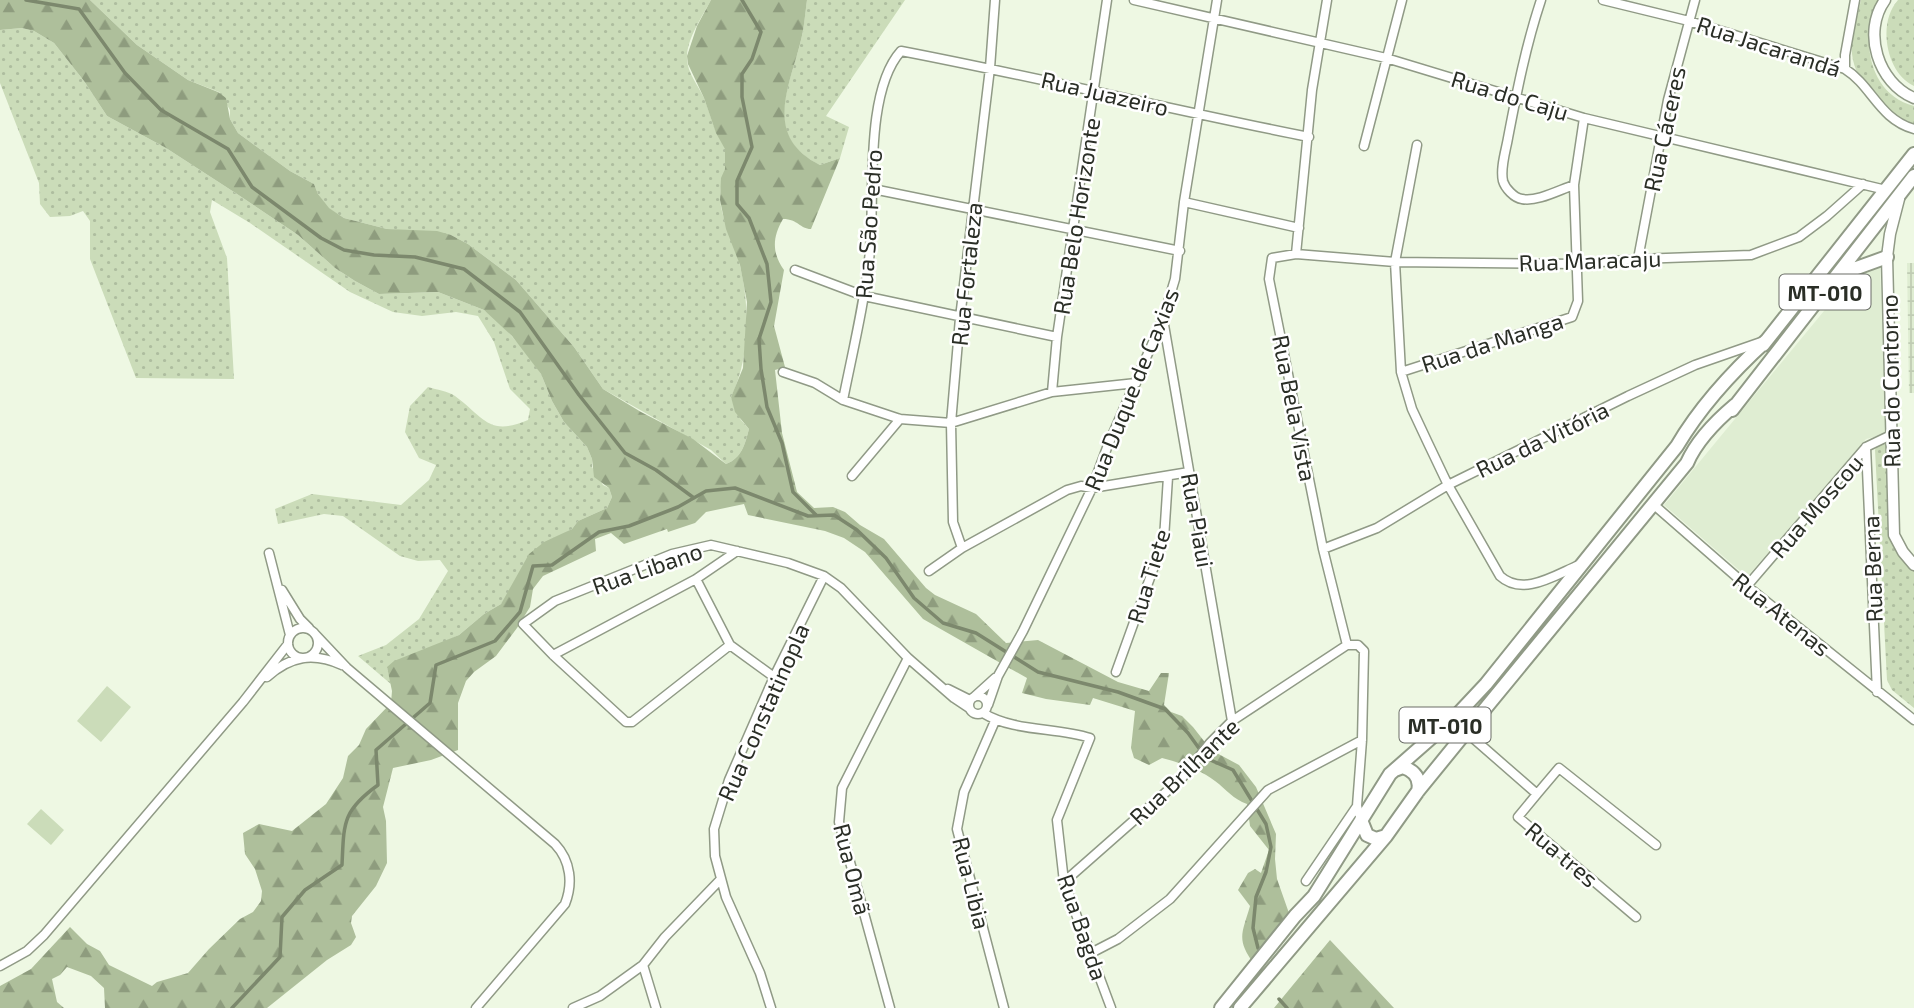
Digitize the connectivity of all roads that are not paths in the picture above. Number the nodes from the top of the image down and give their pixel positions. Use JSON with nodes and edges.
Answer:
{"nodes":[{"id":1,"x":995,"y":0,"type":"edge"},
{"id":2,"x":1107,"y":0,"type":"edge"},
{"id":3,"x":1134,"y":0,"type":"edge"},
{"id":4,"x":1217,"y":0,"type":"edge"},
{"id":5,"x":1327,"y":0,"type":"edge"},
{"id":6,"x":1402,"y":0,"type":"edge"},
{"id":7,"x":1541,"y":0,"type":"edge"},
{"id":8,"x":1603,"y":0,"type":"edge"},
{"id":9,"x":1695,"y":0,"type":"edge"},
{"id":10,"x":1854,"y":0,"type":"edge"},
{"id":11,"x":1885,"y":0,"type":"edge"},
{"id":12,"x":1214,"y":19,"type":"junction"},
{"id":13,"x":1689,"y":21,"type":"junction"},
{"id":14,"x":1320,"y":44,"type":"junction"},
{"id":15,"x":901,"y":51,"type":"joint"},
{"id":16,"x":1386,"y":58,"type":"junction"},
{"id":17,"x":990,"y":68,"type":"junction"},
{"id":18,"x":1845,"y":69,"type":"junction"},
{"id":19,"x":1095,"y":90,"type":"junction"},
{"id":20,"x":1516,"y":97,"type":"junction"},
{"id":21,"x":1914,"y":98,"type":"edge"},
{"id":22,"x":1199,"y":115,"type":"junction"},
{"id":23,"x":1584,"y":118,"type":"junction"},
{"id":24,"x":1914,"y":129,"type":"edge"},
{"id":25,"x":1661,"y":135,"type":"junction"},
{"id":26,"x":1309,"y":137,"type":"junction"},
{"id":27,"x":1417,"y":145,"type":"dead end"},
{"id":28,"x":1364,"y":146,"type":"dead end"},
{"id":29,"x":1914,"y":154,"type":"edge"},
{"id":30,"x":1914,"y":176,"type":"edge"},
{"id":31,"x":1863,"y":184,"type":"junction"},
{"id":32,"x":1574,"y":185,"type":"junction"},
{"id":33,"x":873,"y":189,"type":"junction"},
{"id":34,"x":1886,"y":190,"type":"junction"},
{"id":35,"x":1901,"y":193,"type":"junction"},
{"id":36,"x":1184,"y":202,"type":"junction"},
{"id":37,"x":974,"y":209,"type":"junction"},
{"id":38,"x":1299,"y":228,"type":"junction"},
{"id":39,"x":1073,"y":230,"type":"junction"},
{"id":40,"x":1180,"y":251,"type":"junction"},
{"id":41,"x":1296,"y":254,"type":"junction"},
{"id":42,"x":1887,"y":257,"type":"junction"},
{"id":43,"x":1638,"y":259,"type":"junction"},
{"id":44,"x":1395,"y":262,"type":"junction"},
{"id":45,"x":1577,"y":264,"type":"junction"},
{"id":46,"x":795,"y":270,"type":"dead end"},
{"id":47,"x":1839,"y":274,"type":"junction"},
{"id":48,"x":864,"y":296,"type":"junction"},
{"id":49,"x":960,"y":317,"type":"junction"},
{"id":50,"x":1163,"y":320,"type":"junction"},
{"id":51,"x":1057,"y":337,"type":"junction"},
{"id":52,"x":1767,"y":340,"type":"junction"},
{"id":53,"x":783,"y":372,"type":"dead end"},
{"id":54,"x":1401,"y":372,"type":"junction"},
{"id":55,"x":1136,"y":383,"type":"junction"},
{"id":56,"x":1052,"y":391,"type":"junction"},
{"id":57,"x":843,"y":400,"type":"junction"},
{"id":58,"x":900,"y":419,"type":"junction"},
{"id":59,"x":951,"y":423,"type":"junction"},
{"id":60,"x":1891,"y":435,"type":"junction"},
{"id":61,"x":1866,"y":447,"type":"junction"},
{"id":62,"x":1189,"y":472,"type":"junction"},
{"id":63,"x":852,"y":476,"type":"dead end"},
{"id":64,"x":1168,"y":477,"type":"junction"},
{"id":65,"x":1448,"y":485,"type":"junction"},
{"id":66,"x":1093,"y":488,"type":"junction"},
{"id":67,"x":1653,"y":504,"type":"junction"},
{"id":68,"x":962,"y":548,"type":"junction"},
{"id":69,"x":1323,"y":549,"type":"junction"},
{"id":70,"x":737,"y":551,"type":"junction"},
{"id":71,"x":269,"y":553,"type":"dead end"},
{"id":72,"x":1585,"y":562,"type":"junction"},
{"id":73,"x":1914,"y":565,"type":"edge"},
{"id":74,"x":929,"y":571,"type":"dead end"},
{"id":75,"x":824,"y":576,"type":"junction"},
{"id":76,"x":276,"y":579,"type":"junction"},
{"id":77,"x":696,"y":579,"type":"junction"},
{"id":78,"x":1747,"y":586,"type":"junction"},
{"id":79,"x":313,"y":632,"type":"junction"},
{"id":80,"x":289,"y":640,"type":"junction"},
{"id":81,"x":730,"y":645,"type":"junction"},
{"id":82,"x":1347,"y":645,"type":"junction"},
{"id":83,"x":553,"y":655,"type":"junction"},
{"id":84,"x":306,"y":657,"type":"junction"},
{"id":85,"x":908,"y":658,"type":"junction"},
{"id":86,"x":347,"y":667,"type":"junction"},
{"id":87,"x":1116,"y":672,"type":"dead end"},
{"id":88,"x":998,"y":676,"type":"junction"},
{"id":89,"x":774,"y":677,"type":"junction"},
{"id":90,"x":1877,"y":692,"type":"junction"},
{"id":91,"x":243,"y":702,"type":"junction"},
{"id":92,"x":971,"y":702,"type":"junction"},
{"id":93,"x":985,"y":709,"type":"junction"},
{"id":94,"x":1914,"y":720,"type":"edge"},
{"id":95,"x":995,"y":721,"type":"junction"},
{"id":96,"x":1232,"y":721,"type":"junction"},
{"id":97,"x":1466,"y":732,"type":"junction"},
{"id":98,"x":1362,"y":740,"type":"junction"},
{"id":99,"x":1390,"y":774,"type":"junction"},
{"id":100,"x":1418,"y":792,"type":"junction"},
{"id":101,"x":1537,"y":794,"type":"junction"},
{"id":102,"x":1357,"y":806,"type":"junction"},
{"id":103,"x":1361,"y":820,"type":"junction"},
{"id":104,"x":1386,"y":836,"type":"junction"},
{"id":105,"x":1656,"y":845,"type":"dead end"},
{"id":106,"x":720,"y":880,"type":"junction"},
{"id":107,"x":1306,"y":881,"type":"dead end"},
{"id":108,"x":1064,"y":882,"type":"junction"},
{"id":109,"x":1636,"y":917,"type":"dead end"},
{"id":110,"x":1091,"y":953,"type":"junction"},
{"id":111,"x":643,"y":965,"type":"junction"},
{"id":112,"x":0,"y":966,"type":"edge"},
{"id":113,"x":476,"y":1008,"type":"edge"},
{"id":114,"x":573,"y":1008,"type":"edge"},
{"id":115,"x":656,"y":1008,"type":"edge"},
{"id":116,"x":771,"y":1008,"type":"edge"},
{"id":117,"x":890,"y":1008,"type":"edge"},
{"id":118,"x":1004,"y":1008,"type":"edge"},
{"id":119,"x":1111,"y":1008,"type":"edge"},
{"id":120,"x":1221,"y":1008,"type":"edge"},
{"id":121,"x":1240,"y":1008,"type":"edge"}],
"edges":[{"from":1,"to":17,"type":"street","name":"Rua Fortaleza"},
{"from":2,"to":19,"type":"street","name":"Rua Belo Horizonte"},
{"from":3,"to":12,"type":"street","name":"Rua do Caju"},
{"from":4,"to":12,"type":"street","name":"Rua Duque de Caxias"},
{"from":5,"to":14,"type":"street"},
{"from":6,"to":16,"type":"street"},
{"from":7,"to":20,"type":"street"},
{"from":8,"to":13,"type":"street","name":"Rua Jacarandá"},
{"from":9,"to":13,"type":"street","name":"Rua Cáceres"},
{"from":10,"to":18,"type":"street"},
{"from":11,"to":21,"type":"street"},
{"from":12,"to":14,"type":"street","name":"Rua do Caju"},
{"from":12,"to":22,"type":"street","name":"Rua Duque de Caxias"},
{"from":13,"to":18,"type":"street","name":"Rua Jacarandá"},
{"from":13,"to":25,"type":"street","name":"Rua Cáceres"},
{"from":14,"to":16,"type":"street","name":"Rua do Caju"},
{"from":14,"to":26,"type":"street"},
{"from":15,"to":17,"type":"street","name":"Rua Juazeiro"},
{"from":15,"to":33,"type":"street","name":"Rua São Pedro"},
{"from":16,"to":20,"type":"street","name":"Rua do Caju"},
{"from":16,"to":28,"type":"street"},
{"from":17,"to":19,"type":"street","name":"Rua Juazeiro"},
{"from":17,"to":37,"type":"street","name":"Rua Fortaleza"},
{"from":18,"to":24,"type":"street","name":"Rua Jacarandá"},
{"from":19,"to":22,"type":"street","name":"Rua Juazeiro"},
{"from":19,"to":39,"type":"street","name":"Rua Belo Horizonte"},
{"from":20,"to":23,"type":"street","name":"Rua do Caju"},
{"from":20,"to":32,"type":"street"},
{"from":22,"to":26,"type":"street","name":"Rua Juazeiro"},
{"from":22,"to":36,"type":"street","name":"Rua Duque de Caxias"},
{"from":23,"to":25,"type":"street","name":"Rua do Caju"},
{"from":23,"to":32,"type":"street"},
{"from":25,"to":31,"type":"street","name":"Rua do Caju"},
{"from":25,"to":43,"type":"street","name":"Rua Cáceres"},
{"from":26,"to":38,"type":"street"},
{"from":27,"to":44,"type":"street"},
{"from":29,"to":34,"type":"main road","number":"MT-010"},
{"from":30,"to":35,"type":"main road","number":"MT-010"},
{"from":31,"to":34,"type":"street","name":"Rua do Caju"},
{"from":31,"to":43,"type":"street","name":"Rua Maracaju"},
{"from":32,"to":45,"type":"street"},
{"from":33,"to":37,"type":"street"},
{"from":33,"to":48,"type":"street","name":"Rua São Pedro"},
{"from":34,"to":52,"type":"main road","number":"MT-010"},
{"from":35,"to":42,"type":"street","name":"Rua do Contorno"},
{"from":35,"to":47,"type":"main road","number":"MT-010"},
{"from":36,"to":38,"type":"street"},
{"from":36,"to":40,"type":"street","name":"Rua Duque de Caxias"},
{"from":37,"to":39,"type":"street"},
{"from":37,"to":49,"type":"street","name":"Rua Fortaleza"},
{"from":38,"to":41,"type":"street"},
{"from":39,"to":40,"type":"street"},
{"from":39,"to":51,"type":"street","name":"Rua Belo Horizonte"},
{"from":40,"to":50,"type":"street","name":"Rua Duque de Caxias"},
{"from":41,"to":44,"type":"street","name":"Rua Maracaju"},
{"from":41,"to":69,"type":"street","name":"Rua Bela Vista"},
{"from":42,"to":47,"type":"main road"},
{"from":42,"to":60,"type":"street","name":"Rua do Contorno"},
{"from":43,"to":45,"type":"street","name":"Rua Maracaju"},
{"from":44,"to":45,"type":"street","name":"Rua Maracaju"},
{"from":44,"to":54,"type":"street"},
{"from":45,"to":54,"type":"street","name":"Rua da Manga"},
{"from":46,"to":48,"type":"street"},
{"from":47,"to":67,"type":"main road","number":"MT-010"},
{"from":48,"to":49,"type":"street"},
{"from":48,"to":57,"type":"street","name":"Rua São Pedro"},
{"from":49,"to":51,"type":"street"},
{"from":49,"to":59,"type":"street","name":"Rua Fortaleza"},
{"from":50,"to":55,"type":"street","name":"Rua Duque de Caxias"},
{"from":50,"to":62,"type":"street","name":"Rua Piaui"},
{"from":51,"to":56,"type":"street","name":"Rua Belo Horizonte"},
{"from":52,"to":65,"type":"street","name":"Rua da Vitória"},
{"from":52,"to":72,"type":"main road","number":"MT-010"},
{"from":53,"to":57,"type":"street"},
{"from":54,"to":65,"type":"street"},
{"from":55,"to":56,"type":"street"},
{"from":55,"to":66,"type":"street","name":"Rua Duque de Caxias"},
{"from":56,"to":59,"type":"street"},
{"from":57,"to":58,"type":"street"},
{"from":58,"to":59,"type":"street"},
{"from":58,"to":63,"type":"street"},
{"from":59,"to":68,"type":"street","name":"Rua Fortaleza"},
{"from":60,"to":61,"type":"street","name":"Rua Moscou"},
{"from":60,"to":73,"type":"street","name":"Rua do Contorno"},
{"from":61,"to":78,"type":"street","name":"Rua Moscou"},
{"from":61,"to":90,"type":"street","name":"Rua Berna"},
{"from":62,"to":64,"type":"street"},
{"from":62,"to":96,"type":"street","name":"Rua Piaui"},
{"from":64,"to":66,"type":"street"},
{"from":64,"to":87,"type":"street","name":"Rua Tiete"},
{"from":65,"to":69,"type":"street","name":"Rua da Vitória"},
{"from":65,"to":72,"type":"street"},
{"from":66,"to":68,"type":"street"},
{"from":66,"to":88,"type":"street","name":"Rua Duque de Caxias"},
{"from":67,"to":78,"type":"street","name":"Rua Atenas"},
{"from":67,"to":97,"type":"main road","number":"MT-010"},
{"from":68,"to":74,"type":"street"},
{"from":69,"to":82,"type":"street","name":"Rua Bela Vista"},
{"from":70,"to":75,"type":"street","name":"Rua Libano"},
{"from":70,"to":77,"type":"street"},
{"from":70,"to":83,"type":"street","name":"Rua Libano"},
{"from":71,"to":76,"type":"street"},
{"from":72,"to":99,"type":"main road","number":"MT-010"},
{"from":75,"to":85,"type":"street","name":"Rua Libano"},
{"from":75,"to":89,"type":"street","name":"Rua Constatinopla"},
{"from":76,"to":79,"type":"street"},
{"from":76,"to":80,"type":"street"},
{"from":77,"to":81,"type":"street"},
{"from":77,"to":83,"type":"street"},
{"from":78,"to":90,"type":"street","name":"Rua Atenas"},
{"from":79,"to":80,"type":"street"},
{"from":79,"to":84,"type":"street"},
{"from":79,"to":86,"type":"street"},
{"from":80,"to":84,"type":"street"},
{"from":80,"to":91,"type":"street"},
{"from":81,"to":83,"type":"street"},
{"from":81,"to":89,"type":"street"},
{"from":82,"to":96,"type":"street","name":"Rua Brilhante"},
{"from":82,"to":98,"type":"street","name":"Rua Bela Vista"},
{"from":84,"to":86,"type":"street"},
{"from":84,"to":91,"type":"street"},
{"from":85,"to":92,"type":"street","name":"Rua Libano"},
{"from":85,"to":117,"type":"street","name":"Rua Omã"},
{"from":86,"to":113,"type":"street"},
{"from":88,"to":92,"type":"street","name":"Rua Duque de Caxias"},
{"from":88,"to":93,"type":"street","name":"Rua Duque de Caxias"},
{"from":89,"to":106,"type":"street","name":"Rua Constatinopla"},
{"from":90,"to":94,"type":"street","name":"Rua Atenas"},
{"from":91,"to":112,"type":"street"},
{"from":92,"to":93,"type":"street","name":"Rua Libano"},
{"from":92,"to":93,"type":"street","name":"Rua Libano"},
{"from":93,"to":95,"type":"street","name":"Rua Libano"},
{"from":95,"to":108,"type":"street","name":"Rua Bagda"},
{"from":95,"to":118,"type":"street","name":"Rua Libia"},
{"from":96,"to":108,"type":"street","name":"Rua Brilhante"},
{"from":97,"to":100,"type":"main road","number":"MT-010"},
{"from":97,"to":101,"type":"street","name":"Rua tres"},
{"from":98,"to":102,"type":"street","name":"Rua Bela Vista"},
{"from":98,"to":110,"type":"street"},
{"from":99,"to":100,"type":"main road"},
{"from":99,"to":103,"type":"main road","number":"MT-010"},
{"from":100,"to":104,"type":"main road","number":"MT-010"},
{"from":101,"to":105,"type":"street"},
{"from":101,"to":109,"type":"street","name":"Rua tres"},
{"from":102,"to":103,"type":"street","name":"Rua Bela Vista"},
{"from":102,"to":107,"type":"street"},
{"from":103,"to":104,"type":"main road"},
{"from":103,"to":120,"type":"main road","number":"MT-010"},
{"from":104,"to":121,"type":"main road","number":"MT-010"},
{"from":106,"to":111,"type":"street"},
{"from":106,"to":116,"type":"street","name":"Rua Constatinopla"},
{"from":108,"to":110,"type":"street","name":"Rua Bagda"},
{"from":110,"to":119,"type":"street","name":"Rua Bagda"},
{"from":111,"to":114,"type":"street"},
{"from":111,"to":115,"type":"street"}]}
